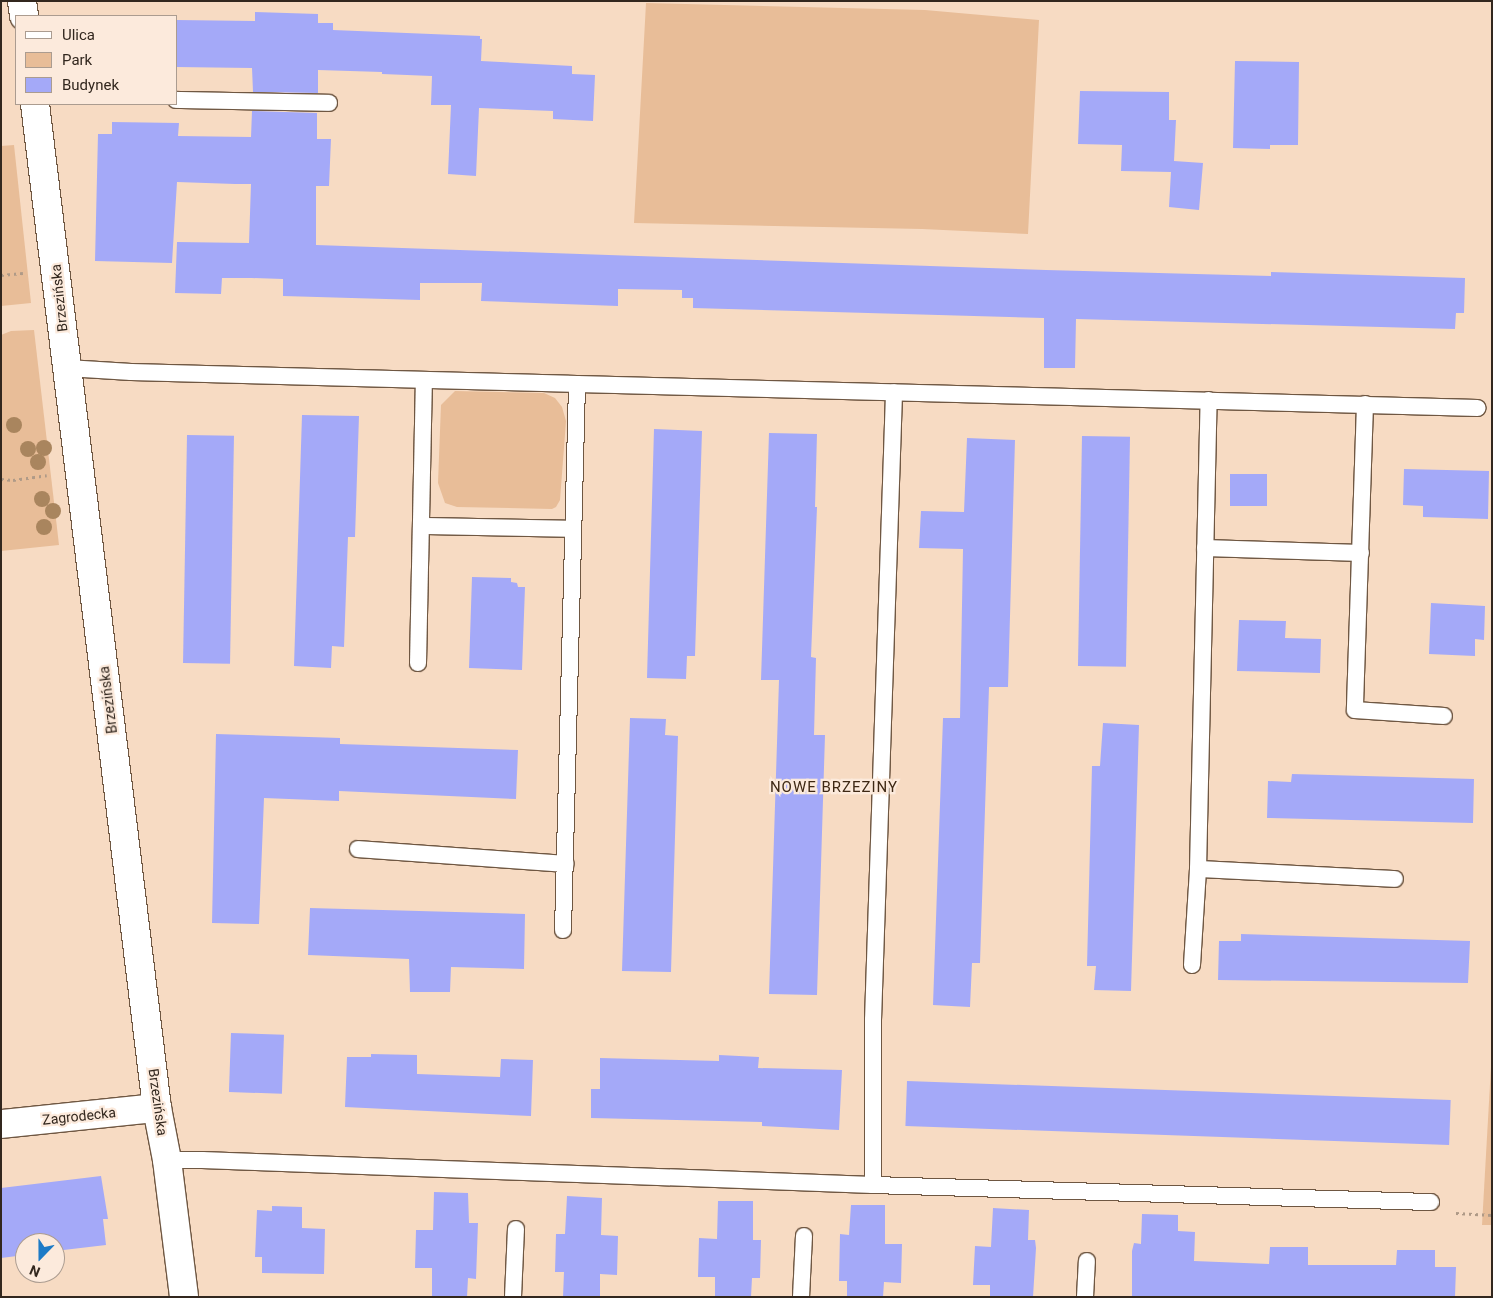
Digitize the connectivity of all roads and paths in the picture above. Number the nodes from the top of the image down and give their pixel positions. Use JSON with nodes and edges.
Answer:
{"nodes":[{"id":1,"x":22,"y":1,"type":"edge"},
{"id":2,"x":24,"y":15,"type":"edge"},
{"id":3,"x":178,"y":100,"type":"edge"},
{"id":4,"x":329,"y":103,"type":"dead end"},
{"id":5,"x":35,"y":105,"type":"edge"},
{"id":6,"x":67,"y":368,"type":"junction"},
{"id":7,"x":424,"y":380,"type":"junction"},
{"id":8,"x":577,"y":384,"type":"junction"},
{"id":9,"x":894,"y":392,"type":"junction"},
{"id":10,"x":1209,"y":400,"type":"junction"},
{"id":11,"x":1365,"y":404,"type":"junction"},
{"id":12,"x":1478,"y":408,"type":"dead end"},
{"id":13,"x":80,"y":468,"type":"junction"},
{"id":14,"x":1,"y":479,"type":"edge"},
{"id":15,"x":421,"y":526,"type":"junction"},
{"id":16,"x":573,"y":529,"type":"junction"},
{"id":17,"x":1205,"y":548,"type":"junction"},
{"id":18,"x":1361,"y":553,"type":"junction"},
{"id":19,"x":418,"y":664,"type":"dead end"},
{"id":20,"x":1444,"y":716,"type":"dead end"},
{"id":21,"x":358,"y":849,"type":"dead end"},
{"id":22,"x":565,"y":864,"type":"junction"},
{"id":23,"x":1198,"y":869,"type":"junction"},
{"id":24,"x":1395,"y":879,"type":"dead end"},
{"id":25,"x":563,"y":930,"type":"dead end"},
{"id":26,"x":1192,"y":965,"type":"dead end"},
{"id":27,"x":158,"y":1108,"type":"junction"},
{"id":28,"x":1,"y":1124,"type":"edge"},
{"id":29,"x":167,"y":1160,"type":"junction"},
{"id":30,"x":873,"y":1185,"type":"junction"},
{"id":31,"x":1431,"y":1202,"type":"joint"},
{"id":32,"x":1492,"y":1215,"type":"edge"},
{"id":33,"x":516,"y":1229,"type":"dead end"},
{"id":34,"x":804,"y":1236,"type":"dead end"},
{"id":35,"x":1086,"y":1261,"type":"dead end"},
{"id":36,"x":184,"y":1297,"type":"edge"},
{"id":37,"x":513,"y":1297,"type":"edge"},
{"id":38,"x":801,"y":1297,"type":"edge"},
{"id":39,"x":1085,"y":1297,"type":"edge"}],
"edges":[{"from":1,"to":2,"type":"street"},
{"from":3,"to":4,"type":"lane"},
{"from":5,"to":6,"type":"street","name":"Brzezińska"},
{"from":6,"to":7,"type":"lane"},
{"from":6,"to":13,"type":"street","name":"Brzezińska"},
{"from":7,"to":8,"type":"lane"},
{"from":7,"to":15,"type":"lane"},
{"from":8,"to":9,"type":"lane"},
{"from":8,"to":16,"type":"lane"},
{"from":9,"to":10,"type":"lane"},
{"from":9,"to":30,"type":"lane"},
{"from":10,"to":11,"type":"lane"},
{"from":10,"to":17,"type":"lane"},
{"from":11,"to":12,"type":"lane"},
{"from":11,"to":18,"type":"lane"},
{"from":13,"to":14,"type":"path"},
{"from":13,"to":27,"type":"street","name":"Brzezińska"},
{"from":15,"to":16,"type":"lane"},
{"from":15,"to":19,"type":"lane"},
{"from":16,"to":22,"type":"lane"},
{"from":17,"to":18,"type":"lane"},
{"from":17,"to":23,"type":"lane"},
{"from":18,"to":20,"type":"lane"},
{"from":21,"to":22,"type":"lane"},
{"from":22,"to":25,"type":"lane"},
{"from":23,"to":24,"type":"lane"},
{"from":23,"to":26,"type":"lane"},
{"from":27,"to":28,"type":"street","name":"Zagrodecka"},
{"from":27,"to":29,"type":"street","name":"Brzezińska"},
{"from":29,"to":30,"type":"lane"},
{"from":29,"to":36,"type":"street","name":"Brzezińska"},
{"from":30,"to":31,"type":"lane"},
{"from":31,"to":32,"type":"path"},
{"from":33,"to":37,"type":"lane"},
{"from":34,"to":38,"type":"lane"},
{"from":35,"to":39,"type":"lane"}]}
